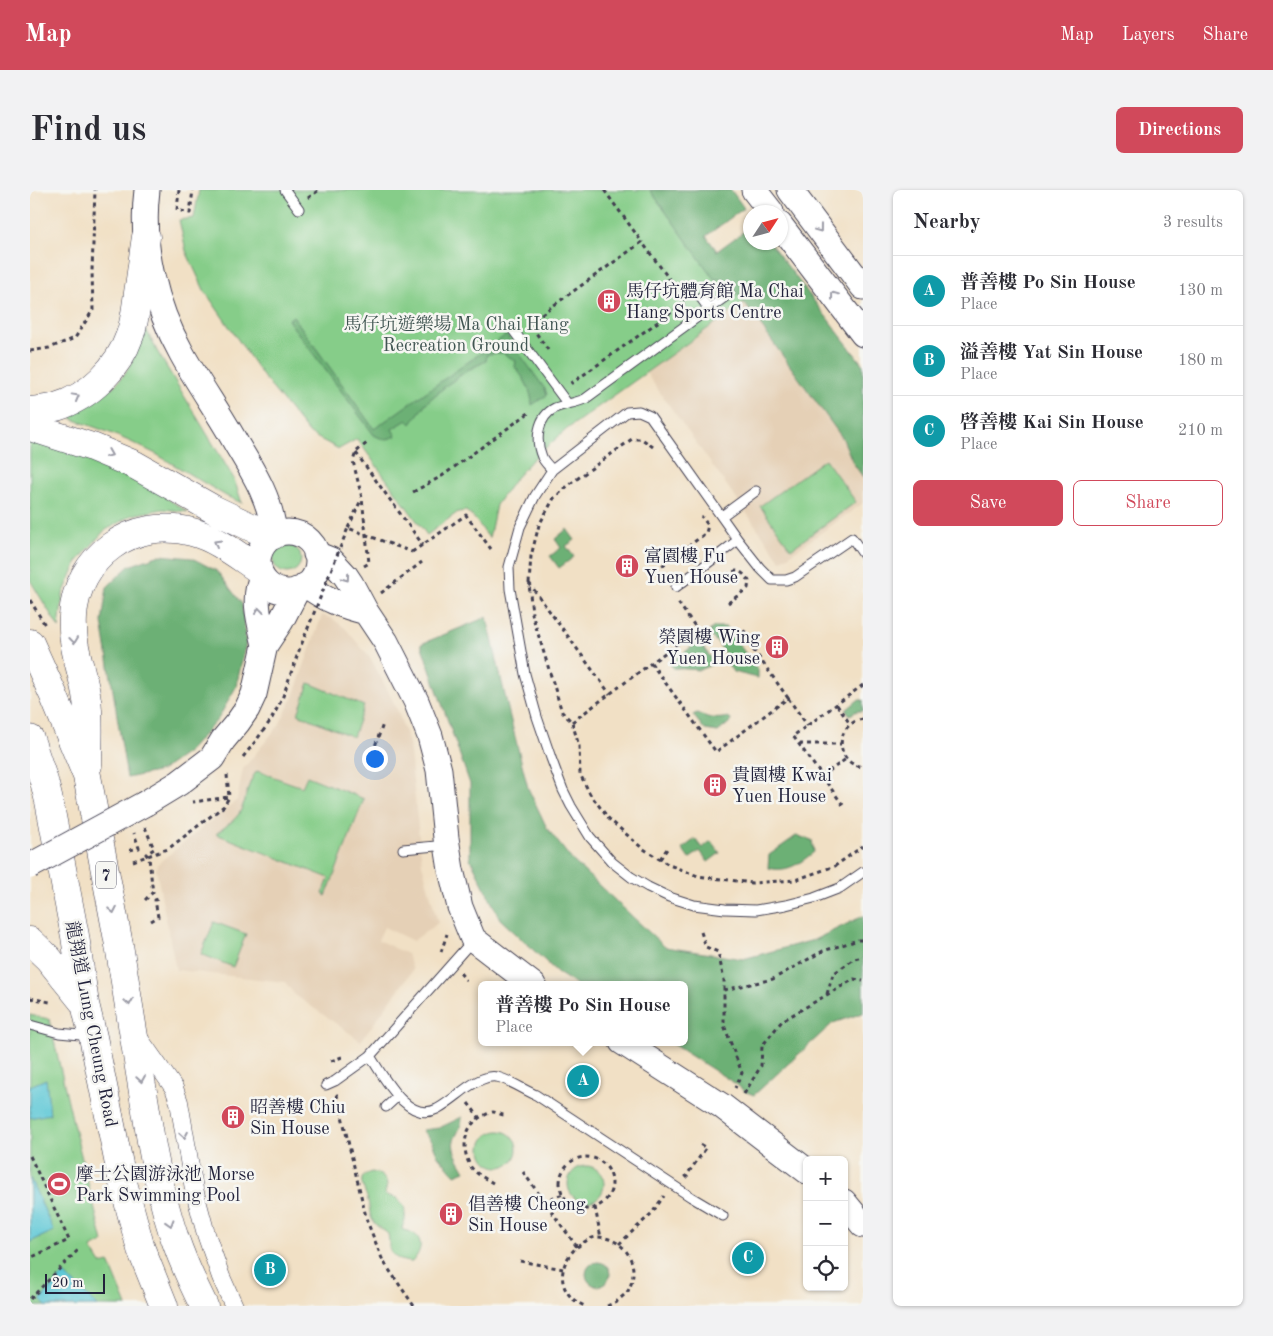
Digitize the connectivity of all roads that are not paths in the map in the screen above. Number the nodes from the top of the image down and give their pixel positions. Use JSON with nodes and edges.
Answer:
{"nodes":[{"id":1,"x":147,"y":190,"type":"edge"},
{"id":2,"x":285,"y":190,"type":"edge"},
{"id":3,"x":754,"y":190,"type":"edge"},
{"id":4,"x":790,"y":190,"type":"edge"},
{"id":5,"x":766,"y":205,"type":"edge"},
{"id":6,"x":299,"y":209,"type":"dead end"},
{"id":7,"x":788,"y":236,"type":"edge"},
{"id":8,"x":146,"y":237,"type":"junction"},
{"id":9,"x":863,"y":287,"type":"edge"},
{"id":10,"x":729,"y":294,"type":"dead end"},
{"id":11,"x":701,"y":298,"type":"dead end"},
{"id":12,"x":709,"y":308,"type":"junction"},
{"id":13,"x":512,"y":330,"type":"dead end"},
{"id":14,"x":863,"y":334,"type":"edge"},
{"id":15,"x":567,"y":404,"type":"junction"},
{"id":16,"x":30,"y":411,"type":"edge"},
{"id":17,"x":30,"y":427,"type":"edge"},
{"id":18,"x":251,"y":469,"type":"junction"},
{"id":19,"x":552,"y":470,"type":"junction"},
{"id":20,"x":756,"y":491,"type":"dead end"},
{"id":21,"x":722,"y":516,"type":"junction"},
{"id":22,"x":274,"y":535,"type":"junction"},
{"id":23,"x":738,"y":540,"type":"junction"},
{"id":24,"x":310,"y":545,"type":"junction"},
{"id":25,"x":863,"y":554,"type":"edge"},
{"id":26,"x":260,"y":573,"type":"junction"},
{"id":27,"x":676,"y":586,"type":"dead end"},
{"id":28,"x":302,"y":588,"type":"junction"},
{"id":29,"x":371,"y":604,"type":"junction"},
{"id":30,"x":38,"y":635,"type":"edge"},
{"id":31,"x":265,"y":645,"type":"junction"},
{"id":32,"x":30,"y":739,"type":"edge"},
{"id":33,"x":87,"y":776,"type":"junction"},
{"id":34,"x":144,"y":806,"type":"junction"},
{"id":35,"x":447,"y":845,"type":"junction"},
{"id":36,"x":403,"y":849,"type":"dead end"},
{"id":37,"x":30,"y":856,"type":"edge"},
{"id":38,"x":30,"y":866,"type":"edge"},
{"id":39,"x":863,"y":872,"type":"edge"},
{"id":40,"x":473,"y":939,"type":"junction"},
{"id":41,"x":30,"y":941,"type":"edge"},
{"id":42,"x":528,"y":981,"type":"edge"},
{"id":43,"x":85,"y":1004,"type":"junction"},
{"id":44,"x":30,"y":1025,"type":"edge"},
{"id":45,"x":134,"y":1031,"type":"junction"},
{"id":46,"x":93,"y":1037,"type":"junction"},
{"id":47,"x":628,"y":1046,"type":"edge"},
{"id":48,"x":370,"y":1056,"type":"junction"},
{"id":49,"x":326,"y":1085,"type":"dead end"},
{"id":50,"x":398,"y":1096,"type":"junction"},
{"id":51,"x":386,"y":1107,"type":"dead end"},
{"id":52,"x":803,"y":1167,"type":"edge"},
{"id":53,"x":848,"y":1207,"type":"edge"},
{"id":54,"x":723,"y":1216,"type":"dead end"},
{"id":55,"x":863,"y":1224,"type":"edge"},
{"id":56,"x":164,"y":1306,"type":"edge"},
{"id":57,"x":204,"y":1306,"type":"edge"},
{"id":58,"x":234,"y":1306,"type":"edge"}],
"edges":[{"from":1,"to":8,"type":"main road"},
{"from":2,"to":6,"type":"lane"},
{"from":3,"to":5,"type":"main road"},
{"from":4,"to":9,"type":"main road","one_way":true},
{"from":14,"to":7,"type":"main road","one_way":true},
{"from":16,"to":8,"type":"highway","one_way":true},
{"from":8,"to":18,"type":"main road"},
{"from":10,"to":12,"type":"lane"},
{"from":11,"to":12,"type":"lane"},
{"from":12,"to":15,"type":"lane"},
{"from":13,"to":15,"type":"lane"},
{"from":15,"to":19,"type":"lane"},
{"from":17,"to":22,"type":"highway","one_way":true},
{"from":18,"to":22,"type":"main road"},
{"from":18,"to":24,"type":"main road"},
{"from":19,"to":21,"type":"lane"},
{"from":19,"to":39,"type":"lane"},
{"from":20,"to":21,"type":"lane"},
{"from":21,"to":23,"type":"lane"},
{"from":22,"to":24,"type":"main road"},
{"from":22,"to":26,"type":"main road"},
{"from":23,"to":25,"type":"lane"},
{"from":23,"to":27,"type":"lane"},
{"from":24,"to":28,"type":"main road"},
{"from":24,"to":29,"type":"main road","one_way":true},
{"from":26,"to":28,"type":"main road"},
{"from":31,"to":26,"type":"main road","one_way":true},
{"from":26,"to":33,"type":"highway","one_way":true},
{"from":28,"to":29,"type":"main road"},
{"from":28,"to":31,"type":"main road"},
{"from":29,"to":35,"type":"main road"},
{"from":30,"to":33,"type":"highway","name":"龍翔道 Lung Cheung Road","number":"7"},
{"from":31,"to":34,"type":"main road"},
{"from":32,"to":43,"type":"highway","name":"龍翔道 Lung Cheung Road"},
{"from":33,"to":45,"type":"highway","name":"龍翔道 Lung Cheung Road","number":"7","one_way":true},
{"from":34,"to":37,"type":"main road"},
{"from":34,"to":38,"type":"main road","bridge":true},
{"from":35,"to":36,"type":"lane"},
{"from":35,"to":40,"type":"main road"},
{"from":40,"to":42,"type":"main road"},
{"from":40,"to":48,"type":"lane"},
{"from":41,"to":43,"type":"highway"},
{"from":43,"to":46,"type":"highway","name":"龍翔道 Lung Cheung Road"},
{"from":44,"to":46,"type":"lane"},
{"from":45,"to":57,"type":"highway","name":"龍翔道 Lung Cheung Road","number":"7","one_way":true},
{"from":45,"to":58,"type":"street","name":"龍翔道 Lung Cheung Road","one_way":true},
{"from":46,"to":56,"type":"highway","name":"龍翔道 Lung Cheung Road"},
{"from":47,"to":52,"type":"main road"},
{"from":48,"to":49,"type":"lane"},
{"from":48,"to":50,"type":"lane"},
{"from":50,"to":51,"type":"lane"},
{"from":50,"to":54,"type":"lane"},
{"from":53,"to":55,"type":"main road"}]}
